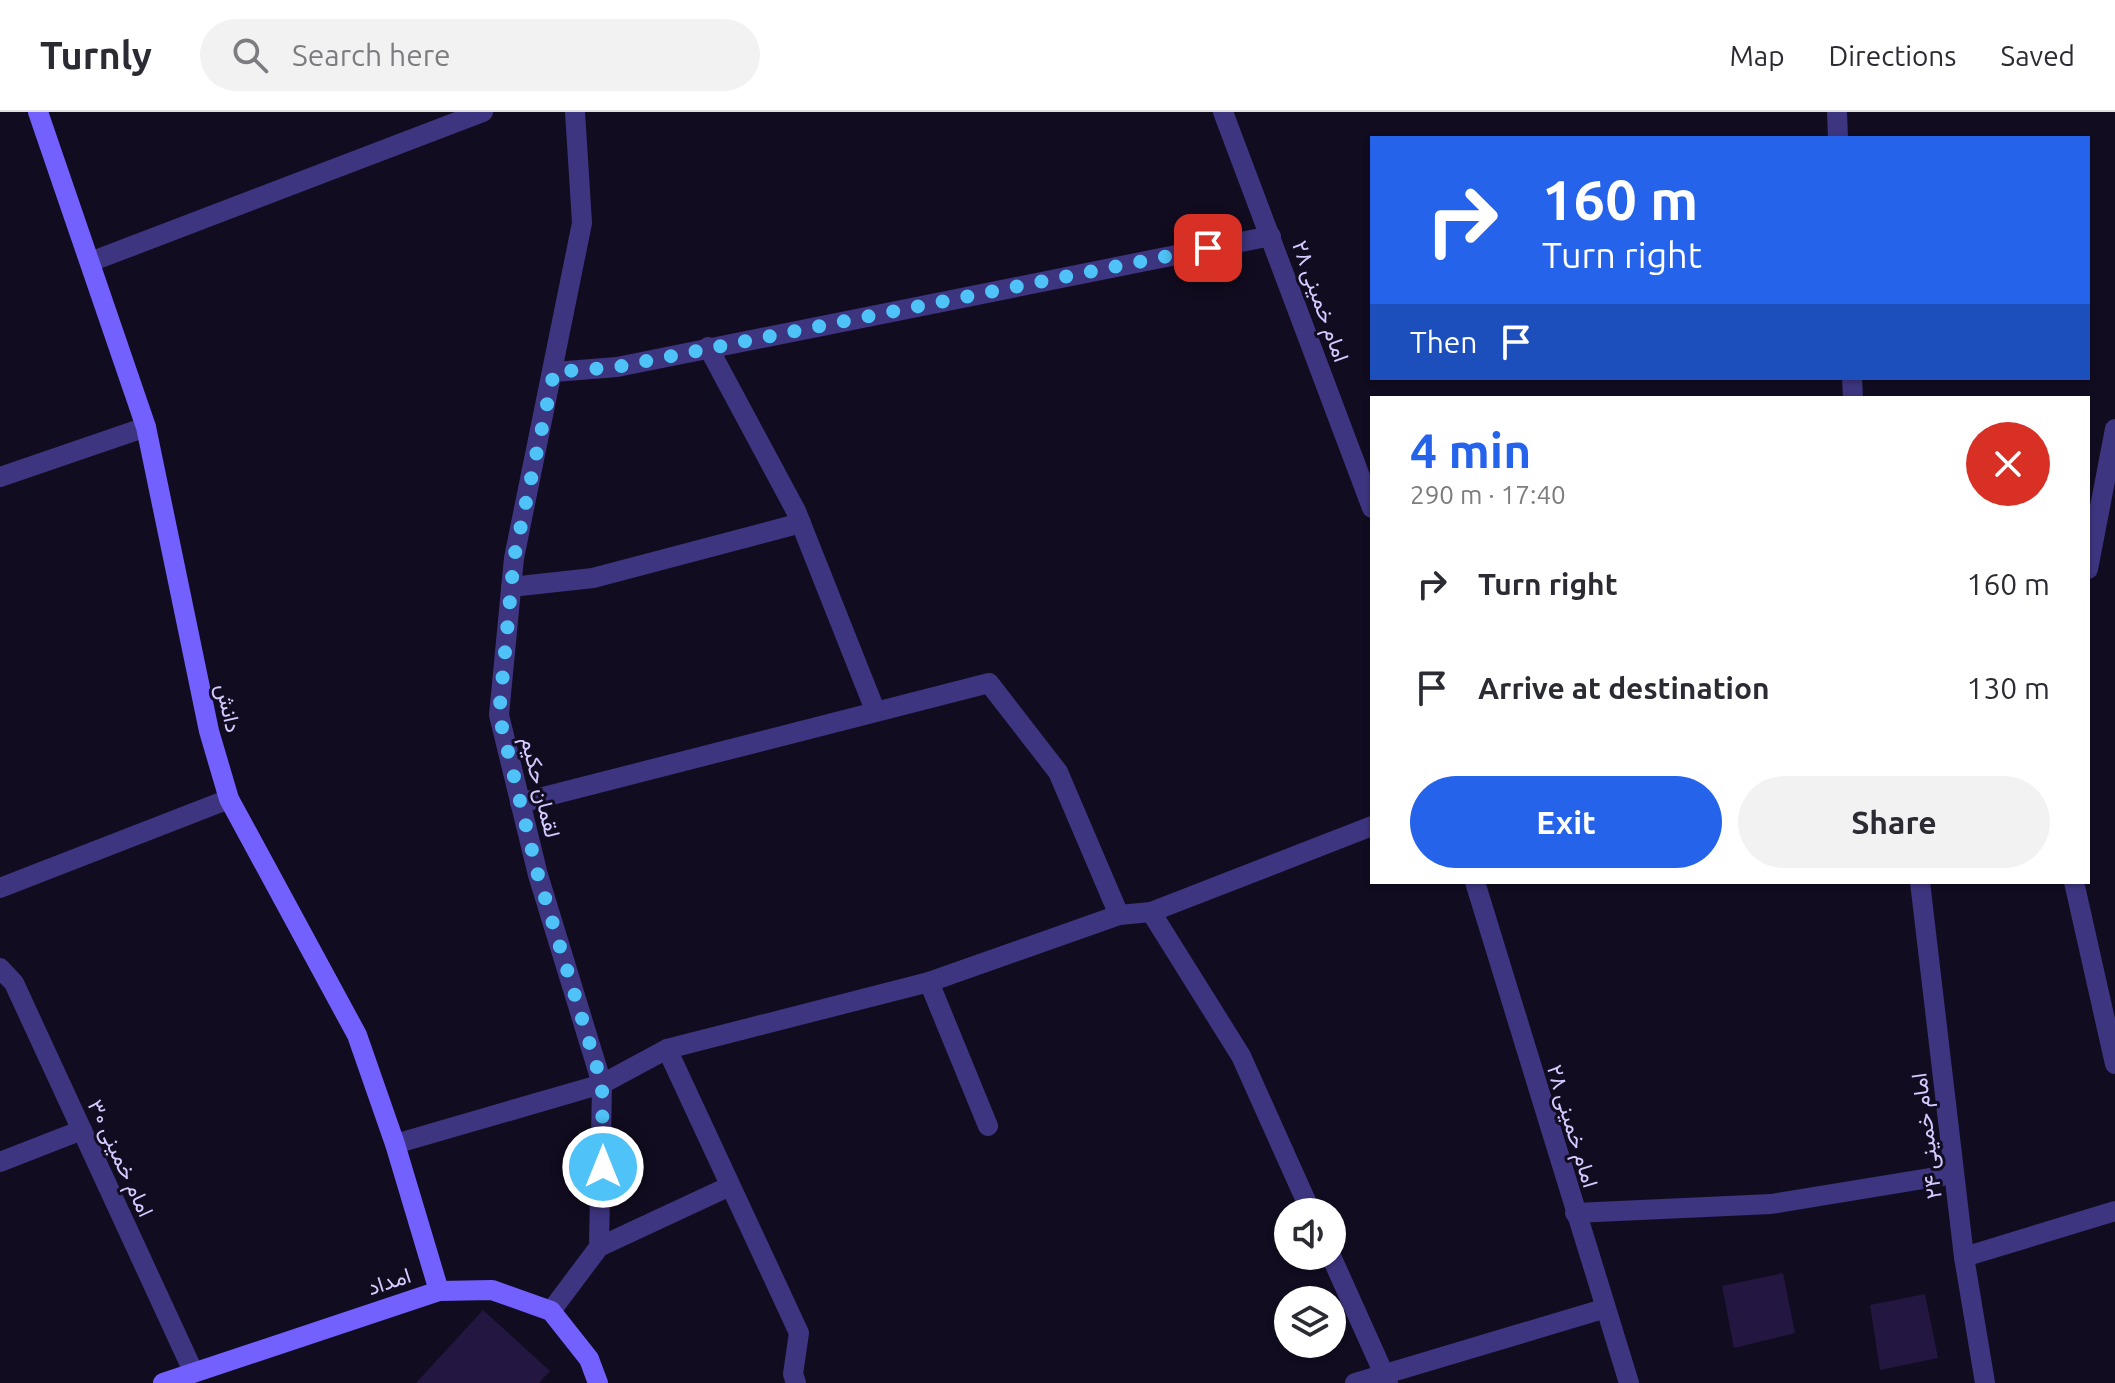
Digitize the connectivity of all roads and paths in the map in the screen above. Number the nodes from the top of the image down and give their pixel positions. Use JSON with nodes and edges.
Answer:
{"nodes":[{"id":1,"x":38,"y":112,"type":"edge"},
{"id":2,"x":483,"y":112,"type":"edge"},
{"id":3,"x":575,"y":112,"type":"edge"},
{"id":4,"x":1223,"y":112,"type":"edge"},
{"id":5,"x":1837,"y":112,"type":"edge"},
{"id":6,"x":1838,"y":136,"type":"edge"},
{"id":7,"x":1271,"y":236,"type":"junction"},
{"id":8,"x":90,"y":262,"type":"junction"},
{"id":9,"x":708,"y":347,"type":"junction"},
{"id":10,"x":554,"y":372,"type":"junction"},
{"id":11,"x":146,"y":427,"type":"junction"},
{"id":12,"x":2115,"y":429,"type":"edge"},
{"id":13,"x":0,"y":477,"type":"edge"},
{"id":14,"x":1370,"y":503,"type":"edge"},
{"id":15,"x":2101,"y":504,"type":"edge"},
{"id":16,"x":801,"y":523,"type":"junction"},
{"id":17,"x":2090,"y":559,"type":"edge"},
{"id":18,"x":511,"y":587,"type":"junction"},
{"id":19,"x":875,"y":710,"type":"junction"},
{"id":20,"x":229,"y":799,"type":"junction"},
{"id":21,"x":520,"y":803,"type":"junction"},
{"id":22,"x":1370,"y":827,"type":"edge"},
{"id":23,"x":1476,"y":884,"type":"edge"},
{"id":24,"x":1920,"y":884,"type":"edge"},
{"id":25,"x":2074,"y":884,"type":"edge"},
{"id":26,"x":0,"y":888,"type":"edge"},
{"id":27,"x":1151,"y":912,"type":"junction"},
{"id":28,"x":1119,"y":915,"type":"junction"},
{"id":29,"x":0,"y":968,"type":"edge"},
{"id":30,"x":929,"y":982,"type":"junction"},
{"id":31,"x":667,"y":1049,"type":"junction"},
{"id":32,"x":2115,"y":1064,"type":"edge"},
{"id":33,"x":602,"y":1084,"type":"junction"},
{"id":34,"x":988,"y":1126,"type":"dead end"},
{"id":35,"x":82,"y":1130,"type":"junction"},
{"id":36,"x":395,"y":1144,"type":"junction"},
{"id":37,"x":0,"y":1162,"type":"edge"},
{"id":38,"x":1954,"y":1174,"type":"junction"},
{"id":39,"x":730,"y":1186,"type":"junction"},
{"id":40,"x":1305,"y":1198,"type":"edge"},
{"id":41,"x":2115,"y":1211,"type":"edge"},
{"id":42,"x":1575,"y":1213,"type":"junction"},
{"id":43,"x":599,"y":1247,"type":"junction"},
{"id":44,"x":1964,"y":1257,"type":"junction"},
{"id":45,"x":1337,"y":1270,"type":"edge"},
{"id":46,"x":439,"y":1291,"type":"junction"},
{"id":47,"x":1603,"y":1309,"type":"junction"},
{"id":48,"x":551,"y":1311,"type":"junction"},
{"id":49,"x":193,"y":1371,"type":"junction"},
{"id":50,"x":1386,"y":1378,"type":"edge"},
{"id":51,"x":163,"y":1383,"type":"edge"},
{"id":52,"x":598,"y":1383,"type":"edge"},
{"id":53,"x":796,"y":1383,"type":"edge"},
{"id":54,"x":1355,"y":1383,"type":"edge"},
{"id":55,"x":1629,"y":1383,"type":"edge"},
{"id":56,"x":1985,"y":1383,"type":"edge"}],
"edges":[{"from":1,"to":8,"type":"street","name":"دانش"},
{"from":2,"to":8,"type":"street"},
{"from":3,"to":10,"type":"street","name":"لقمان حکیم"},
{"from":4,"to":7,"type":"street","name":"امام خمینی ۲۸"},
{"from":5,"to":6,"type":"street"},
{"from":7,"to":9,"type":"street"},
{"from":7,"to":14,"type":"street","name":"امام خمینی ۲۸"},
{"from":8,"to":11,"type":"street","name":"دانش"},
{"from":9,"to":10,"type":"street"},
{"from":9,"to":16,"type":"street"},
{"from":10,"to":18,"type":"street","name":"لقمان حکیم"},
{"from":11,"to":13,"type":"street"},
{"from":11,"to":20,"type":"street","name":"دانش"},
{"from":12,"to":15,"type":"street"},
{"from":15,"to":17,"type":"street"},
{"from":16,"to":18,"type":"street"},
{"from":16,"to":19,"type":"street"},
{"from":18,"to":21,"type":"street","name":"لقمان حکیم"},
{"from":19,"to":21,"type":"street"},
{"from":19,"to":28,"type":"street"},
{"from":20,"to":26,"type":"street"},
{"from":20,"to":36,"type":"street","name":"دانش"},
{"from":21,"to":33,"type":"street","name":"لقمان حکیم"},
{"from":22,"to":27,"type":"street"},
{"from":23,"to":42,"type":"street","name":"امام خمینی ۲۸"},
{"from":24,"to":38,"type":"street","name":"امام خمینی ۲۴"},
{"from":25,"to":32,"type":"street"},
{"from":27,"to":28,"type":"street"},
{"from":27,"to":40,"type":"street"},
{"from":28,"to":30,"type":"street"},
{"from":29,"to":35,"type":"street","name":"امام خمینی ۳۰"},
{"from":30,"to":31,"type":"street"},
{"from":30,"to":34,"type":"street"},
{"from":31,"to":33,"type":"street"},
{"from":31,"to":39,"type":"street"},
{"from":33,"to":36,"type":"street"},
{"from":33,"to":43,"type":"street","name":"لقمان حکیم"},
{"from":35,"to":37,"type":"street"},
{"from":35,"to":49,"type":"street","name":"امام خمینی ۳۰"},
{"from":36,"to":46,"type":"street","name":"دانش"},
{"from":38,"to":42,"type":"street"},
{"from":38,"to":44,"type":"street","name":"امام خمینی ۲۴"},
{"from":39,"to":43,"type":"street"},
{"from":39,"to":53,"type":"street"},
{"from":41,"to":44,"type":"street"},
{"from":42,"to":47,"type":"street","name":"امام خمینی ۲۸"},
{"from":43,"to":48,"type":"street"},
{"from":44,"to":56,"type":"street","name":"امام خمینی ۲۴"},
{"from":45,"to":50,"type":"street"},
{"from":46,"to":48,"type":"street","name":"امداد"},
{"from":46,"to":49,"type":"street","name":"امداد"},
{"from":47,"to":50,"type":"street"},
{"from":47,"to":55,"type":"street","name":"امام خمینی ۲۸"},
{"from":48,"to":52,"type":"street"},
{"from":49,"to":51,"type":"street","name":"امداد"},
{"from":50,"to":54,"type":"street"}]}
